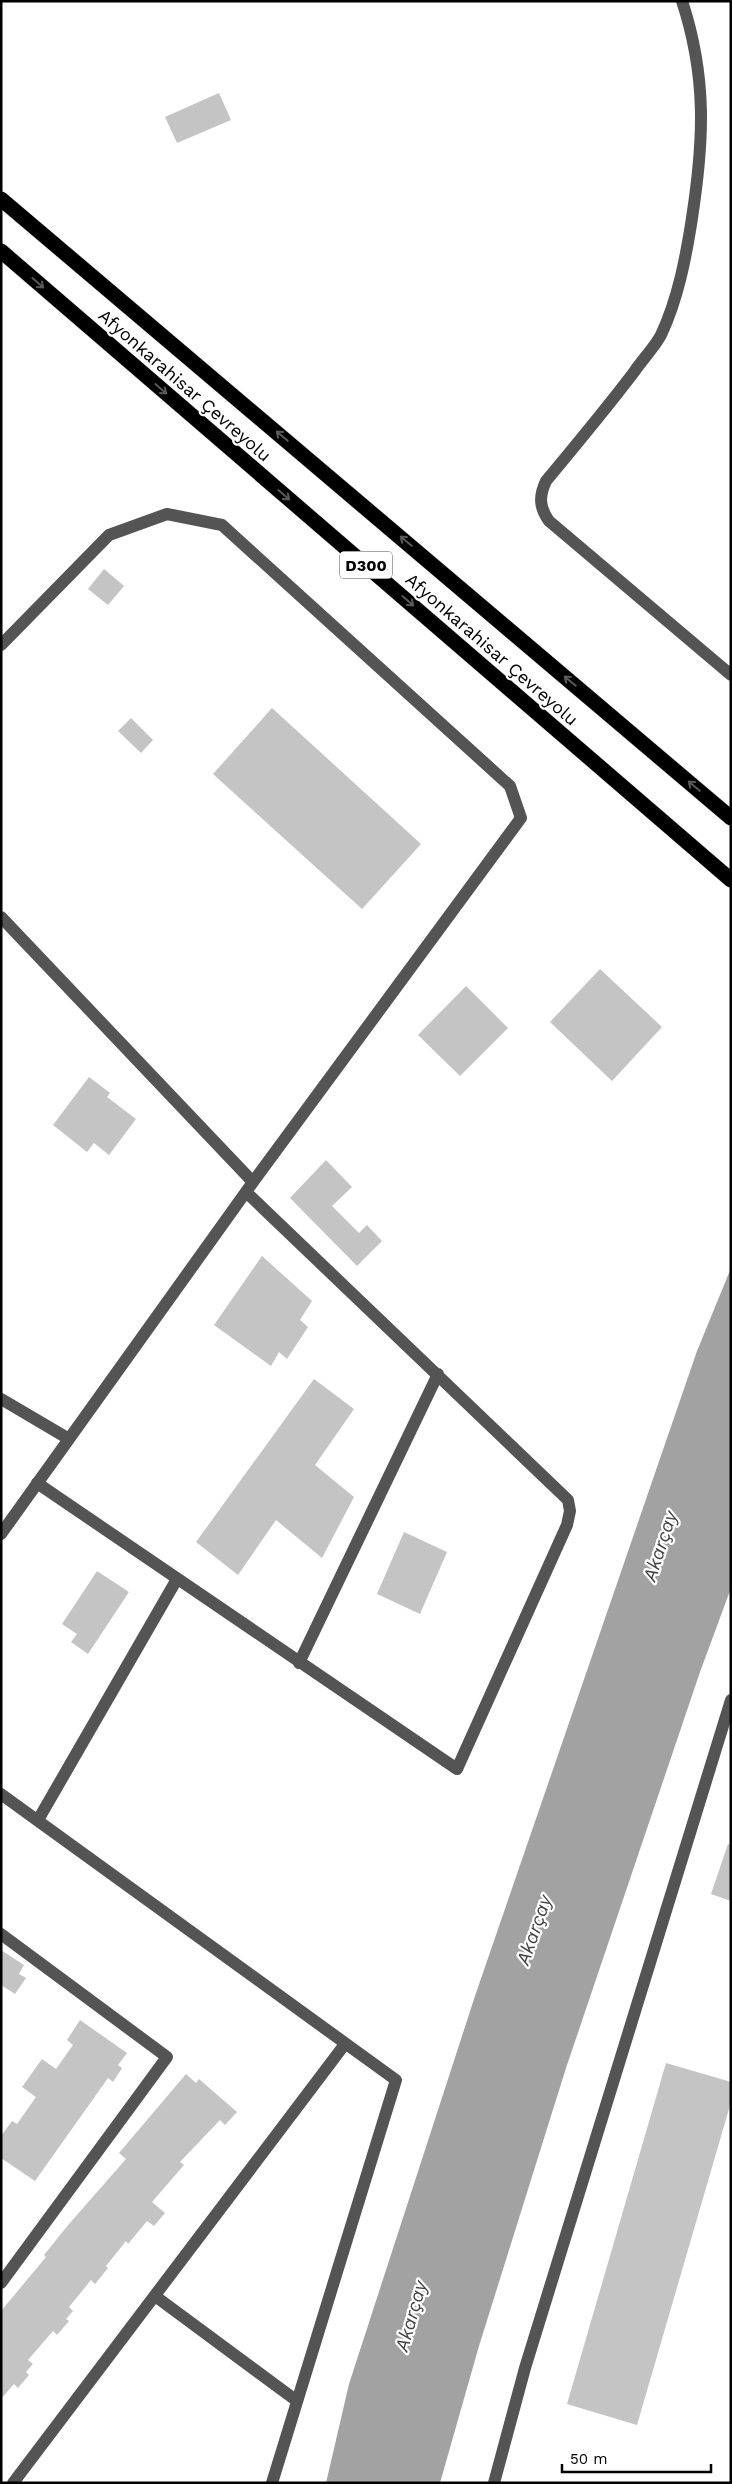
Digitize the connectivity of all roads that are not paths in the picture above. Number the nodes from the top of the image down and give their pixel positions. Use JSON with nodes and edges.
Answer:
{"nodes":[{"id":1,"x":682,"y":1,"type":"edge"},
{"id":2,"x":1,"y":199,"type":"edge"},
{"id":3,"x":1,"y":251,"type":"edge"},
{"id":4,"x":1,"y":645,"type":"edge"},
{"id":5,"x":731,"y":675,"type":"edge"},
{"id":6,"x":731,"y":818,"type":"edge"},
{"id":7,"x":731,"y":880,"type":"edge"},
{"id":8,"x":1,"y":917,"type":"edge"},
{"id":9,"x":250,"y":1187,"type":"junction"},
{"id":10,"x":438,"y":1374,"type":"junction"},
{"id":11,"x":1,"y":1399,"type":"edge"},
{"id":12,"x":69,"y":1439,"type":"junction"},
{"id":13,"x":37,"y":1483,"type":"junction"},
{"id":14,"x":1,"y":1534,"type":"edge"},
{"id":15,"x":177,"y":1579,"type":"junction"},
{"id":16,"x":299,"y":1663,"type":"junction"},
{"id":17,"x":731,"y":1700,"type":"edge"},
{"id":18,"x":1,"y":1794,"type":"edge"},
{"id":19,"x":38,"y":1820,"type":"junction"},
{"id":20,"x":1,"y":1934,"type":"edge"},
{"id":21,"x":346,"y":2044,"type":"junction"},
{"id":22,"x":1,"y":2283,"type":"edge"},
{"id":23,"x":155,"y":2296,"type":"junction"},
{"id":24,"x":297,"y":2401,"type":"junction"},
{"id":25,"x":13,"y":2483,"type":"edge"},
{"id":26,"x":272,"y":2483,"type":"edge"},
{"id":27,"x":494,"y":2483,"type":"edge"}],
"edges":[{"from":1,"to":5,"type":"street"},
{"from":6,"to":2,"type":"highway","name":"Afyonkarahisar Çevreyolu","number":"D300","one_way":true},
{"from":3,"to":7,"type":"highway","name":"Afyonkarahisar Çevreyolu","number":"D300","one_way":true},
{"from":4,"to":9,"type":"street"},
{"from":8,"to":9,"type":"street"},
{"from":9,"to":10,"type":"street"},
{"from":9,"to":12,"type":"street"},
{"from":10,"to":16,"type":"street"},
{"from":10,"to":16,"type":"street"},
{"from":11,"to":12,"type":"street"},
{"from":12,"to":13,"type":"street"},
{"from":13,"to":14,"type":"street"},
{"from":13,"to":15,"type":"street"},
{"from":15,"to":16,"type":"street"},
{"from":15,"to":19,"type":"street"},
{"from":17,"to":27,"type":"street"},
{"from":18,"to":19,"type":"street"},
{"from":19,"to":21,"type":"street"},
{"from":20,"to":22,"type":"street"},
{"from":21,"to":23,"type":"street"},
{"from":21,"to":24,"type":"street"},
{"from":23,"to":24,"type":"street"},
{"from":23,"to":25,"type":"street"},
{"from":24,"to":26,"type":"street"}]}
